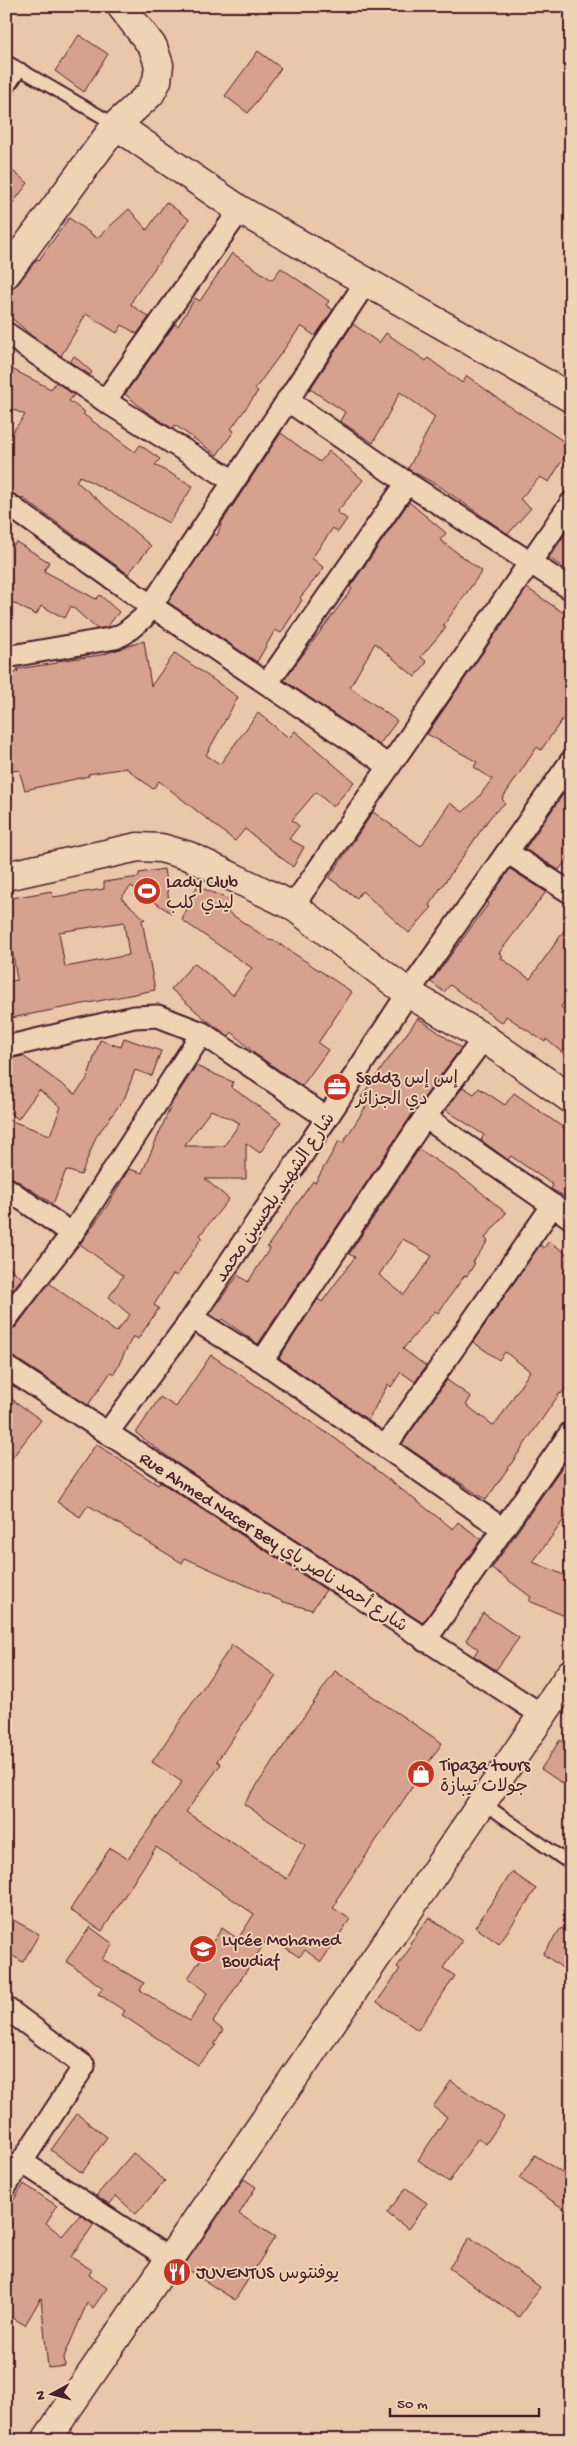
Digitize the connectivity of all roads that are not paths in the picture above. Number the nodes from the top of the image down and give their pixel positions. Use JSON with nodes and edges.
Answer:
{"nodes":[{"id":1,"x":121,"y":6,"type":"edge"},
{"id":2,"x":6,"y":61,"type":"edge"},
{"id":3,"x":21,"y":70,"type":"junction"},
{"id":4,"x":6,"y":91,"type":"edge"},
{"id":5,"x":116,"y":125,"type":"junction"},
{"id":6,"x":240,"y":210,"type":"junction"},
{"id":7,"x":6,"y":274,"type":"edge"},
{"id":8,"x":366,"y":282,"type":"junction"},
{"id":9,"x":6,"y":333,"type":"edge"},
{"id":10,"x":571,"y":398,"type":"edge"},
{"id":11,"x":286,"y":400,"type":"junction"},
{"id":12,"x":105,"y":401,"type":"junction"},
{"id":13,"x":232,"y":480,"type":"junction"},
{"id":14,"x":407,"y":483,"type":"junction"},
{"id":15,"x":6,"y":503,"type":"edge"},
{"id":16,"x":571,"y":503,"type":"edge"},
{"id":17,"x":530,"y":561,"type":"junction"},
{"id":18,"x":571,"y":589,"type":"edge"},
{"id":19,"x":150,"y":605,"type":"junction"},
{"id":20,"x":6,"y":657,"type":"edge"},
{"id":21,"x":268,"y":682,"type":"junction"},
{"id":22,"x":571,"y":761,"type":"edge"},
{"id":23,"x":389,"y":766,"type":"junction"},
{"id":24,"x":507,"y":852,"type":"junction"},
{"id":25,"x":6,"y":876,"type":"edge"},
{"id":26,"x":571,"y":893,"type":"edge"},
{"id":27,"x":293,"y":906,"type":"junction"},
{"id":28,"x":408,"y":993,"type":"junction"},
{"id":29,"x":202,"y":1033,"type":"junction"},
{"id":30,"x":484,"y":1038,"type":"junction"},
{"id":31,"x":6,"y":1047,"type":"edge"},
{"id":32,"x":571,"y":1099,"type":"edge"},
{"id":33,"x":425,"y":1117,"type":"junction"},
{"id":34,"x":327,"y":1118,"type":"junction"},
{"id":35,"x":6,"y":1188,"type":"edge"},
{"id":36,"x":553,"y":1205,"type":"junction"},
{"id":37,"x":571,"y":1218,"type":"edge"},
{"id":38,"x":72,"y":1234,"type":"junction"},
{"id":39,"x":192,"y":1318,"type":"junction"},
{"id":40,"x":6,"y":1319,"type":"edge"},
{"id":41,"x":262,"y":1361,"type":"junction"},
{"id":42,"x":6,"y":1366,"type":"edge"},
{"id":43,"x":108,"y":1432,"type":"junction"},
{"id":44,"x":571,"y":1432,"type":"edge"},
{"id":45,"x":386,"y":1447,"type":"junction"},
{"id":46,"x":503,"y":1529,"type":"junction"},
{"id":47,"x":425,"y":1641,"type":"junction"},
{"id":48,"x":571,"y":1673,"type":"edge"},
{"id":49,"x":542,"y":1715,"type":"junction"},
{"id":50,"x":482,"y":1802,"type":"junction"},
{"id":51,"x":571,"y":1856,"type":"edge"},
{"id":52,"x":6,"y":2008,"type":"edge"},
{"id":53,"x":13,"y":2171,"type":"edge"},
{"id":54,"x":170,"y":2259,"type":"junction"},
{"id":55,"x":46,"y":2440,"type":"edge"}],
"edges":[{"from":1,"to":5,"type":"street"},
{"from":2,"to":3,"type":"lane"},
{"from":3,"to":4,"type":"lane"},
{"from":3,"to":5,"type":"lane"},
{"from":5,"to":6,"type":"street"},
{"from":5,"to":7,"type":"street"},
{"from":6,"to":8,"type":"street"},
{"from":6,"to":12,"type":"street"},
{"from":8,"to":10,"type":"street"},
{"from":8,"to":11,"type":"street"},
{"from":9,"to":12,"type":"street"},
{"from":11,"to":13,"type":"street"},
{"from":11,"to":14,"type":"street"},
{"from":12,"to":13,"type":"street"},
{"from":13,"to":19,"type":"street"},
{"from":14,"to":17,"type":"street"},
{"from":14,"to":21,"type":"street"},
{"from":15,"to":19,"type":"street"},
{"from":16,"to":17,"type":"street"},
{"from":17,"to":18,"type":"street"},
{"from":17,"to":23,"type":"street"},
{"from":19,"to":20,"type":"street"},
{"from":19,"to":21,"type":"street"},
{"from":21,"to":23,"type":"street"},
{"from":22,"to":24,"type":"street","name":"شارع الشهيد بلحسين محمد"},
{"from":23,"to":27,"type":"street"},
{"from":24,"to":26,"type":"street"},
{"from":24,"to":28,"type":"street","name":"شارع الشهيد بلحسين محمد"},
{"from":25,"to":27,"type":"street"},
{"from":27,"to":28,"type":"street"},
{"from":28,"to":30,"type":"street"},
{"from":28,"to":34,"type":"street","name":"شارع الشهيد بلحسين محمد"},
{"from":29,"to":31,"type":"street"},
{"from":29,"to":34,"type":"street"},
{"from":29,"to":38,"type":"street"},
{"from":30,"to":32,"type":"street"},
{"from":30,"to":33,"type":"street"},
{"from":33,"to":36,"type":"street"},
{"from":33,"to":41,"type":"street"},
{"from":34,"to":39,"type":"street","name":"شارع الشهيد بلحسين محمد"},
{"from":35,"to":38,"type":"street"},
{"from":36,"to":37,"type":"street"},
{"from":36,"to":45,"type":"street"},
{"from":38,"to":40,"type":"street"},
{"from":39,"to":41,"type":"street"},
{"from":39,"to":43,"type":"street","name":"شارع الشهيد بلحسين محمد"},
{"from":41,"to":45,"type":"street"},
{"from":42,"to":43,"type":"street","name":"Rue Ahmed Nacer Bey شارع أحمد ناصر باي"},
{"from":43,"to":47,"type":"street","name":"Rue Ahmed Nacer Bey شارع أحمد ناصر باي"},
{"from":44,"to":46,"type":"street"},
{"from":45,"to":46,"type":"street"},
{"from":46,"to":47,"type":"street"},
{"from":47,"to":49,"type":"street","name":"Rue Ahmed Nacer Bey شارع أحمد ناصر باي"},
{"from":48,"to":49,"type":"street"},
{"from":49,"to":50,"type":"street"},
{"from":50,"to":51,"type":"lane"},
{"from":50,"to":54,"type":"street"},
{"from":52,"to":53,"type":"street"},
{"from":53,"to":54,"type":"street"},
{"from":54,"to":55,"type":"street"}]}
